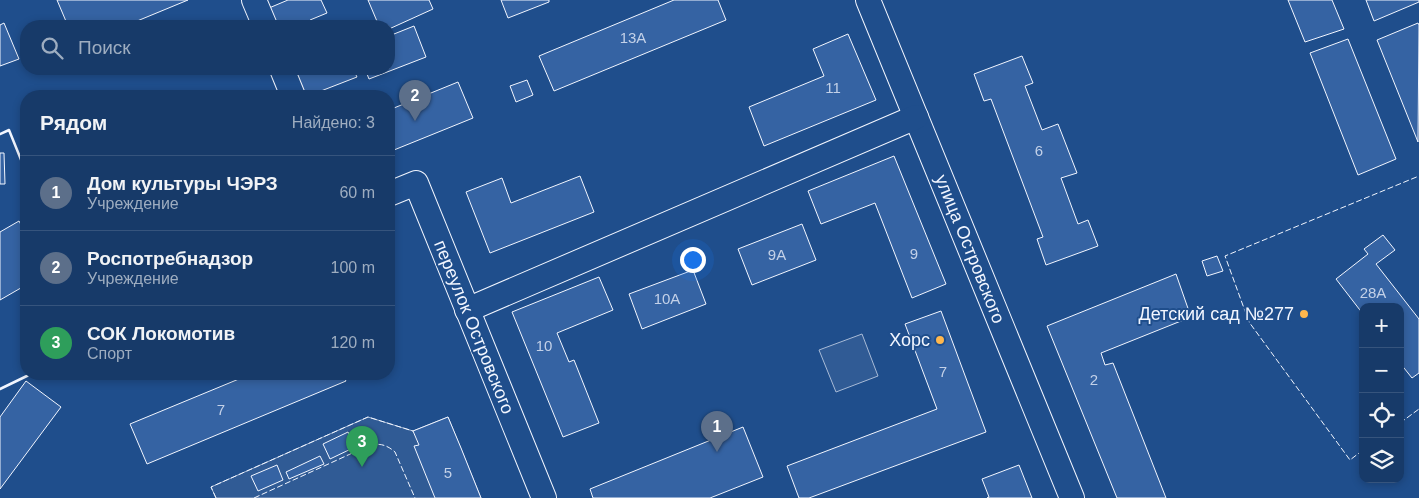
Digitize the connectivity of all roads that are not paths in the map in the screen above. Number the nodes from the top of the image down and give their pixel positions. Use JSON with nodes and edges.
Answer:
{"nodes":[{"id":1,"x":254,"y":0,"type":"edge"},
{"id":2,"x":868,"y":0,"type":"edge"},
{"id":3,"x":262,"y":20,"type":"edge"},
{"id":4,"x":284,"y":75,"type":"edge"},
{"id":5,"x":291,"y":90,"type":"edge"},
{"id":6,"x":916,"y":117,"type":"junction"},
{"id":7,"x":395,"y":192,"type":"edge"},
{"id":8,"x":467,"y":310,"type":"junction"},
{"id":9,"x":544,"y":498,"type":"edge"},
{"id":10,"x":1072,"y":498,"type":"edge"}],
"edges":[{"from":1,"to":3,"type":"street"},
{"from":2,"to":6,"type":"street","name":"улица Островского"},
{"from":4,"to":5,"type":"street"},
{"from":6,"to":8,"type":"street"},
{"from":6,"to":10,"type":"street","name":"улица Островского"},
{"from":7,"to":8,"type":"street","name":"переулок Островского"},
{"from":8,"to":9,"type":"street","name":"переулок Островского"}]}
